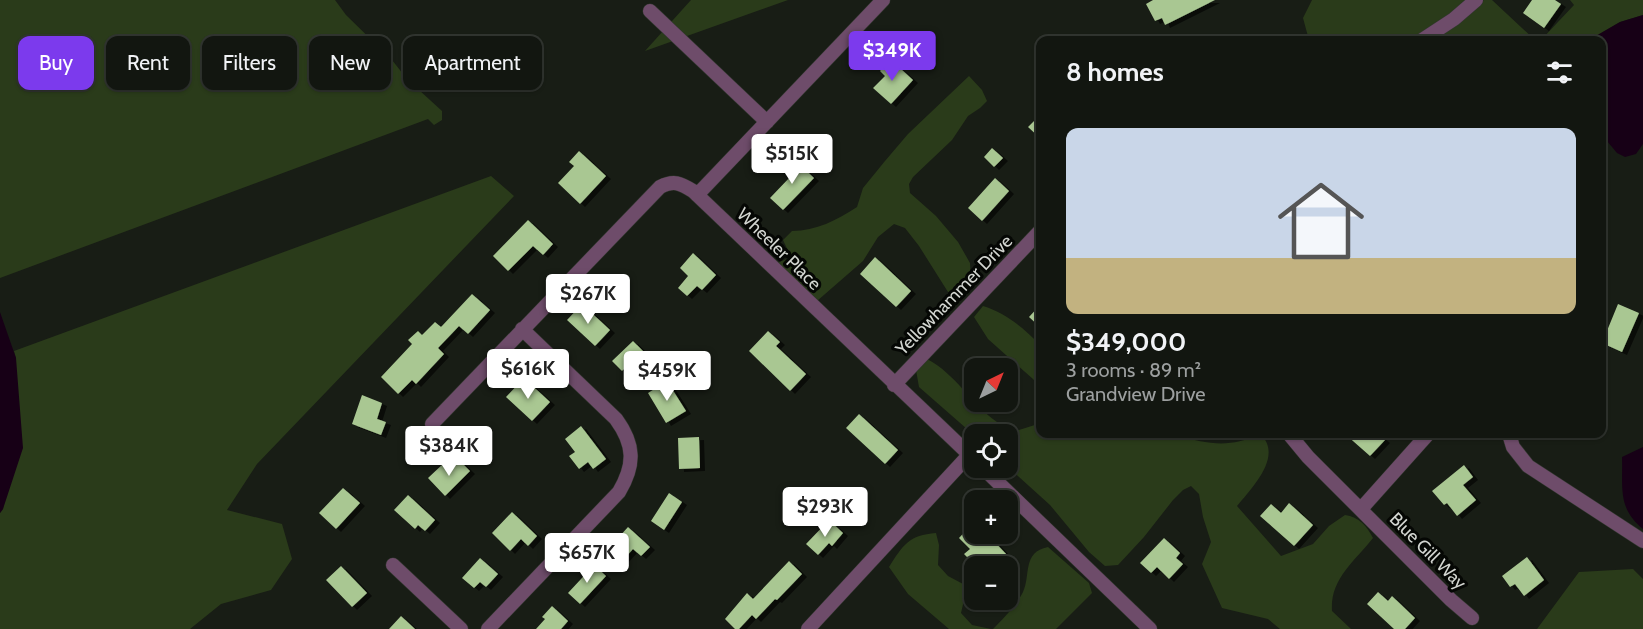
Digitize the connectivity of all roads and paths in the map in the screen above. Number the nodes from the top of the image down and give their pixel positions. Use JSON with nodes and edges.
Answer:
{"nodes":[{"id":1,"x":883,"y":0,"type":"edge"},
{"id":2,"x":1476,"y":0,"type":"edge"},
{"id":3,"x":650,"y":10,"type":"dead end"},
{"id":4,"x":1428,"y":36,"type":"edge"},
{"id":5,"x":767,"y":122,"type":"junction"},
{"id":6,"x":696,"y":195,"type":"junction"},
{"id":7,"x":1036,"y":235,"type":"edge"},
{"id":8,"x":522,"y":329,"type":"junction"},
{"id":9,"x":894,"y":385,"type":"junction"},
{"id":10,"x":432,"y":424,"type":"dead end"},
{"id":11,"x":1292,"y":438,"type":"edge"},
{"id":12,"x":1424,"y":438,"type":"edge"},
{"id":13,"x":1510,"y":438,"type":"edge"},
{"id":14,"x":964,"y":451,"type":"edge"},
{"id":15,"x":964,"y":466,"type":"edge"},
{"id":16,"x":993,"y":478,"type":"edge"},
{"id":17,"x":1361,"y":509,"type":"junction"},
{"id":18,"x":1643,"y":541,"type":"edge"},
{"id":19,"x":393,"y":565,"type":"dead end"},
{"id":20,"x":1472,"y":618,"type":"dead end"},
{"id":21,"x":461,"y":629,"type":"edge"},
{"id":22,"x":488,"y":629,"type":"edge"},
{"id":23,"x":808,"y":629,"type":"edge"},
{"id":24,"x":1150,"y":629,"type":"edge"}],
"edges":[{"from":1,"to":5,"type":"street"},
{"from":2,"to":4,"type":"street"},
{"from":3,"to":5,"type":"street"},
{"from":5,"to":6,"type":"street"},
{"from":6,"to":8,"type":"street","name":"Wheeler Place"},
{"from":6,"to":9,"type":"street","name":"Wheeler Place"},
{"from":7,"to":9,"type":"street","name":"Yellowhammer Drive"},
{"from":8,"to":10,"type":"street","name":"Wheeler Place"},
{"from":8,"to":22,"type":"street"},
{"from":9,"to":14,"type":"street","name":"Wheeler Place"},
{"from":11,"to":17,"type":"street","name":"Blue Gill Way"},
{"from":12,"to":17,"type":"street"},
{"from":13,"to":18,"type":"street"},
{"from":15,"to":23,"type":"street"},
{"from":16,"to":24,"type":"street"},
{"from":17,"to":20,"type":"street","name":"Blue Gill Way"},
{"from":19,"to":21,"type":"street"}]}
